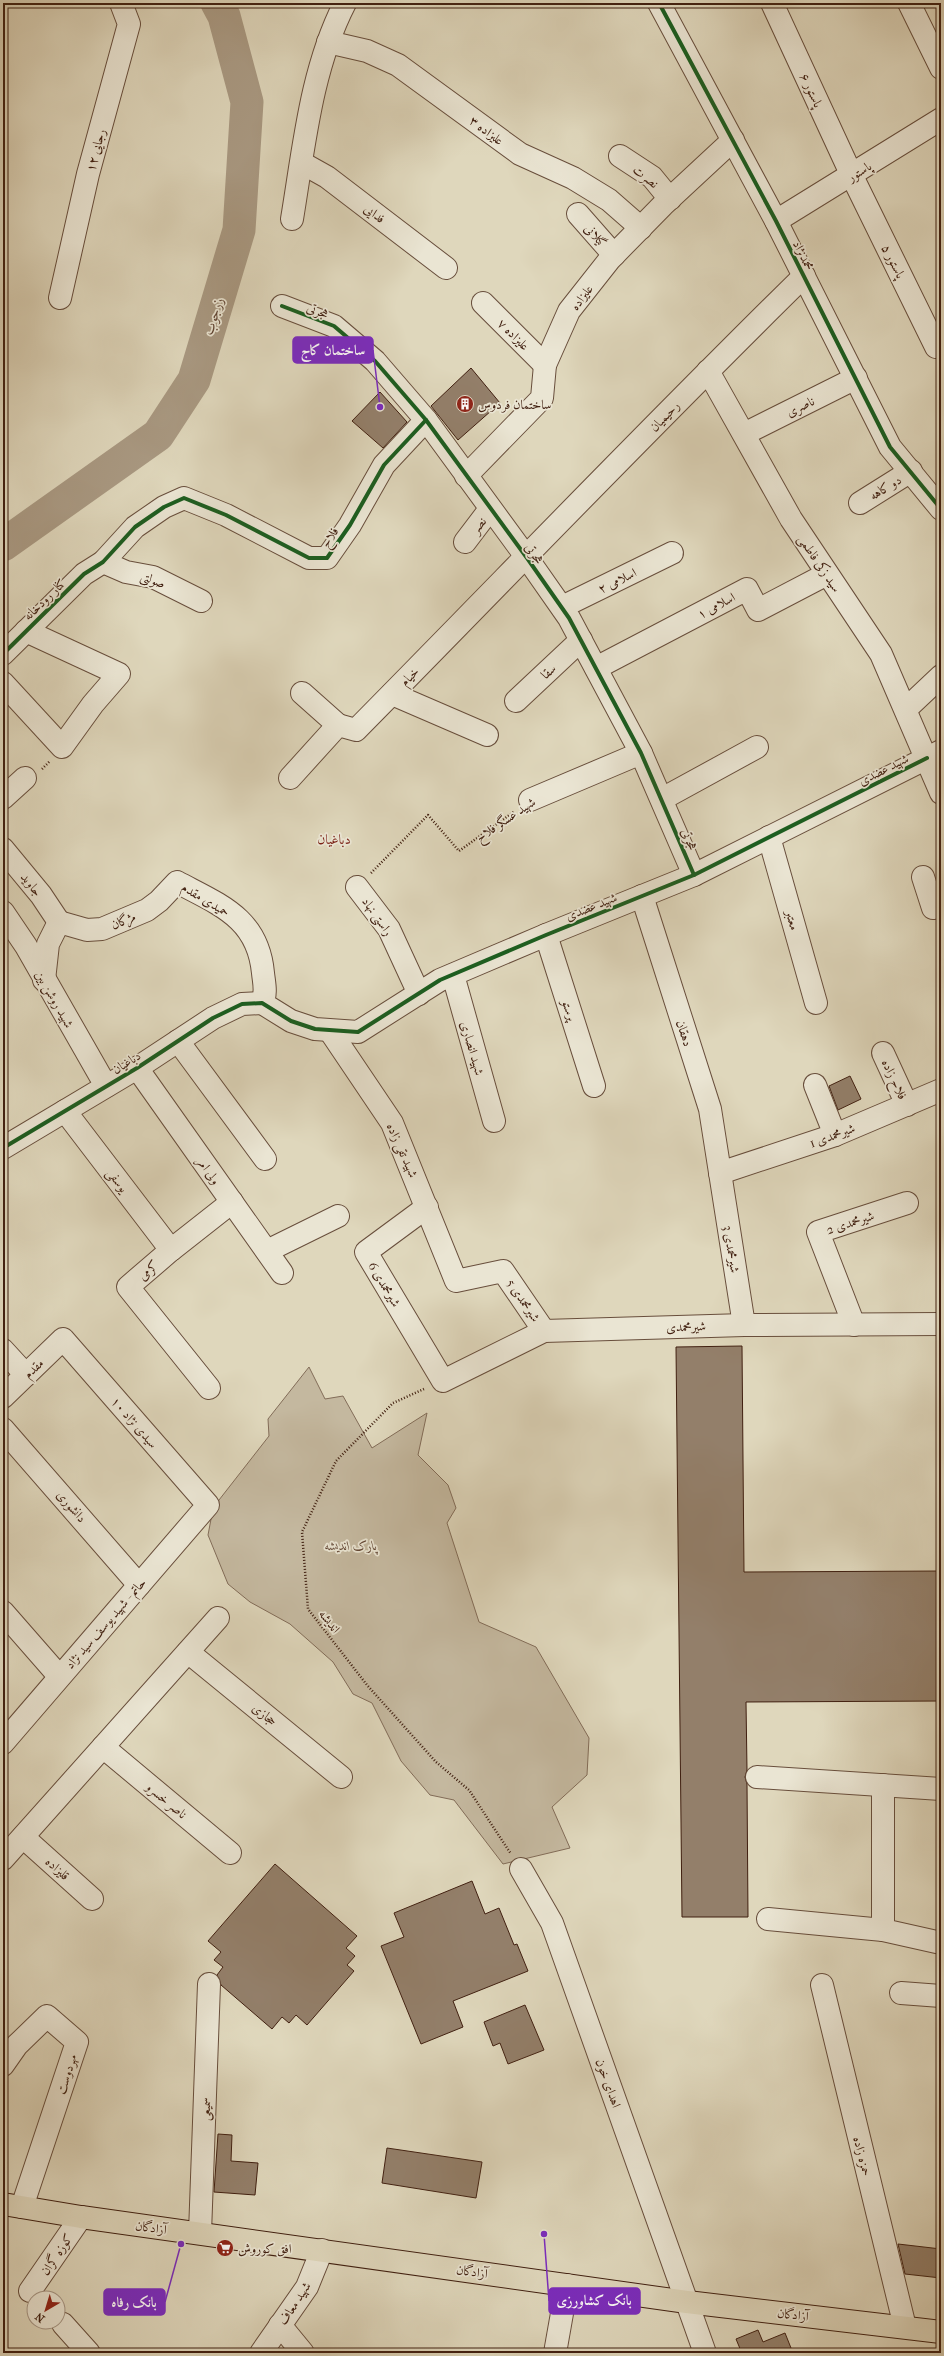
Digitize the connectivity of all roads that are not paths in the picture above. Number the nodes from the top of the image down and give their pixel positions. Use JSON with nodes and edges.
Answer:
{"nodes":[{"id":1,"x":121,"y":3,"type":"edge"},
{"id":2,"x":345,"y":3,"type":"edge"},
{"id":3,"x":659,"y":3,"type":"edge"},
{"id":4,"x":772,"y":3,"type":"edge"},
{"id":5,"x":909,"y":3,"type":"edge"},
{"id":6,"x":328,"y":42,"type":"junction"},
{"id":7,"x":941,"y":68,"type":"edge"},
{"id":8,"x":941,"y":119,"type":"edge"},
{"id":9,"x":733,"y":140,"type":"junction"},
{"id":10,"x":620,"y":156,"type":"dead end"},
{"id":11,"x":302,"y":163,"type":"junction"},
{"id":12,"x":852,"y":176,"type":"junction"},
{"id":13,"x":670,"y":199,"type":"junction"},
{"id":14,"x":578,"y":214,"type":"dead end"},
{"id":15,"x":292,"y":219,"type":"dead end"},
{"id":16,"x":776,"y":221,"type":"junction"},
{"id":17,"x":641,"y":228,"type":"junction"},
{"id":18,"x":614,"y":255,"type":"junction"},
{"id":19,"x":446,"y":268,"type":"dead end"},
{"id":20,"x":804,"y":276,"type":"junction"},
{"id":21,"x":60,"y":298,"type":"dead end"},
{"id":22,"x":483,"y":303,"type":"dead end"},
{"id":23,"x":282,"y":306,"type":"dead end"},
{"id":24,"x":936,"y":347,"type":"dead end"},
{"id":25,"x":545,"y":365,"type":"junction"},
{"id":26,"x":708,"y":370,"type":"junction"},
{"id":27,"x":856,"y":378,"type":"junction"},
{"id":28,"x":426,"y":420,"type":"junction"},
{"id":29,"x":744,"y":434,"type":"junction"},
{"id":30,"x":911,"y":471,"type":"junction"},
{"id":31,"x":466,"y":476,"type":"junction"},
{"id":32,"x":184,"y":498,"type":"joint"},
{"id":33,"x":860,"y":503,"type":"dead end"},
{"id":34,"x":490,"y":509,"type":"junction"},
{"id":35,"x":941,"y":509,"type":"edge"},
{"id":36,"x":465,"y":542,"type":"dead end"},
{"id":37,"x":672,"y":553,"type":"dead end"},
{"id":38,"x":526,"y":558,"type":"junction"},
{"id":39,"x":104,"y":562,"type":"junction"},
{"id":40,"x":827,"y":574,"type":"junction"},
{"id":41,"x":201,"y":601,"type":"dead end"},
{"id":42,"x":562,"y":607,"type":"junction"},
{"id":43,"x":26,"y":631,"type":"junction"},
{"id":44,"x":581,"y":640,"type":"junction"},
{"id":45,"x":3,"y":654,"type":"edge"},
{"id":46,"x":596,"y":668,"type":"junction"},
{"id":47,"x":941,"y":676,"type":"edge"},
{"id":48,"x":3,"y":683,"type":"edge"},
{"id":49,"x":302,"y":693,"type":"dead end"},
{"id":50,"x":392,"y":694,"type":"junction"},
{"id":51,"x":516,"y":701,"type":"dead end"},
{"id":52,"x":906,"y":709,"type":"junction"},
{"id":53,"x":338,"y":725,"type":"junction"},
{"id":54,"x":487,"y":735,"type":"dead end"},
{"id":55,"x":756,"y":747,"type":"dead end"},
{"id":56,"x":641,"y":753,"type":"junction"},
{"id":57,"x":934,"y":754,"type":"edge"},
{"id":58,"x":24,"y":778,"type":"road end"},
{"id":59,"x":290,"y":778,"type":"dead end"},
{"id":60,"x":941,"y":793,"type":"edge"},
{"id":61,"x":3,"y":798,"type":"edge"},
{"id":62,"x":662,"y":799,"type":"junction"},
{"id":63,"x":530,"y":800,"type":"road end"},
{"id":64,"x":769,"y":837,"type":"junction"},
{"id":65,"x":3,"y":849,"type":"edge"},
{"id":66,"x":694,"y":875,"type":"junction"},
{"id":67,"x":923,"y":877,"type":"dead end"},
{"id":68,"x":178,"y":882,"type":"joint"},
{"id":69,"x":357,"y":887,"type":"road end"},
{"id":70,"x":642,"y":896,"type":"junction"},
{"id":71,"x":937,"y":906,"type":"edge"},
{"id":72,"x":3,"y":912,"type":"edge"},
{"id":73,"x":59,"y":922,"type":"junction"},
{"id":74,"x":546,"y":934,"type":"junction"},
{"id":75,"x":452,"y":975,"type":"junction"},
{"id":76,"x":44,"y":980,"type":"junction"},
{"id":77,"x":419,"y":994,"type":"junction"},
{"id":78,"x":262,"y":1003,"type":"junction"},
{"id":79,"x":816,"y":1003,"type":"dead end"},
{"id":80,"x":330,"y":1030,"type":"junction"},
{"id":81,"x":178,"y":1041,"type":"junction"},
{"id":82,"x":883,"y":1053,"type":"dead end"},
{"id":83,"x":136,"y":1068,"type":"junction"},
{"id":84,"x":106,"y":1086,"type":"junction"},
{"id":85,"x":594,"y":1086,"type":"dead end"},
{"id":86,"x":815,"y":1086,"type":"dead end"},
{"id":87,"x":941,"y":1090,"type":"edge"},
{"id":88,"x":907,"y":1104,"type":"junction"},
{"id":89,"x":65,"y":1111,"type":"junction"},
{"id":90,"x":494,"y":1121,"type":"dead end"},
{"id":91,"x":835,"y":1135,"type":"junction"},
{"id":92,"x":3,"y":1148,"type":"edge"},
{"id":93,"x":265,"y":1159,"type":"dead end"},
{"id":94,"x":720,"y":1173,"type":"junction"},
{"id":95,"x":232,"y":1202,"type":"junction"},
{"id":96,"x":907,"y":1203,"type":"dead end"},
{"id":97,"x":427,"y":1207,"type":"junction"},
{"id":98,"x":338,"y":1216,"type":"dead end"},
{"id":99,"x":171,"y":1250,"type":"junction"},
{"id":100,"x":267,"y":1251,"type":"junction"},
{"id":101,"x":282,"y":1273,"type":"dead end"},
{"id":102,"x":456,"y":1281,"type":"joint"},
{"id":103,"x":941,"y":1324,"type":"edge"},
{"id":104,"x":744,"y":1325,"type":"junction"},
{"id":105,"x":854,"y":1325,"type":"junction"},
{"id":106,"x":544,"y":1331,"type":"junction"},
{"id":107,"x":63,"y":1340,"type":"joint"},
{"id":108,"x":3,"y":1350,"type":"edge"},
{"id":109,"x":26,"y":1375,"type":"junction"},
{"id":110,"x":443,"y":1381,"type":"joint"},
{"id":111,"x":209,"y":1388,"type":"dead end"},
{"id":112,"x":3,"y":1397,"type":"edge"},
{"id":113,"x":3,"y":1429,"type":"edge"},
{"id":114,"x":208,"y":1505,"type":"joint"},
{"id":115,"x":139,"y":1585,"type":"junction"},
{"id":116,"x":3,"y":1612,"type":"edge"},
{"id":117,"x":218,"y":1618,"type":"dead end"},
{"id":118,"x":188,"y":1652,"type":"junction"},
{"id":119,"x":59,"y":1676,"type":"junction"},
{"id":120,"x":3,"y":1743,"type":"edge"},
{"id":121,"x":103,"y":1747,"type":"junction"},
{"id":122,"x":341,"y":1777,"type":"dead end"},
{"id":123,"x":757,"y":1777,"type":"dead end"},
{"id":124,"x":883,"y":1785,"type":"junction"},
{"id":125,"x":941,"y":1789,"type":"edge"},
{"id":126,"x":23,"y":1837,"type":"junction"},
{"id":127,"x":230,"y":1853,"type":"dead end"},
{"id":128,"x":3,"y":1859,"type":"edge"},
{"id":129,"x":521,"y":1869,"type":"road end"},
{"id":130,"x":92,"y":1899,"type":"dead end"},
{"id":131,"x":768,"y":1919,"type":"dead end"},
{"id":132,"x":883,"y":1930,"type":"junction"},
{"id":133,"x":941,"y":1943,"type":"edge"},
{"id":134,"x":209,"y":1984,"type":"dead end"},
{"id":135,"x":822,"y":1985,"type":"dead end"},
{"id":136,"x":901,"y":1993,"type":"dead end"},
{"id":137,"x":941,"y":1996,"type":"edge"},
{"id":138,"x":3,"y":2065,"type":"edge"},
{"id":139,"x":13,"y":2205,"type":"edge"},
{"id":140,"x":81,"y":2217,"type":"junction"},
{"id":141,"x":200,"y":2233,"type":"junction"},
{"id":142,"x":322,"y":2250,"type":"junction"},
{"id":143,"x":567,"y":2285,"type":"junction"},
{"id":144,"x":31,"y":2290,"type":"edge"},
{"id":145,"x":687,"y":2302,"type":"junction"},
{"id":146,"x":280,"y":2326,"type":"junction"},
{"id":147,"x":66,"y":2327,"type":"edge"},
{"id":148,"x":905,"y":2327,"type":"junction"},
{"id":149,"x":941,"y":2332,"type":"edge"},
{"id":150,"x":89,"y":2353,"type":"edge"},
{"id":151,"x":261,"y":2353,"type":"edge"},
{"id":152,"x":303,"y":2353,"type":"edge"},
{"id":153,"x":555,"y":2353,"type":"edge"},
{"id":154,"x":705,"y":2353,"type":"edge"}],
"edges":[{"from":1,"to":21,"type":"street","name":"رجایی ۱۲"},
{"from":2,"to":6,"type":"street"},
{"from":3,"to":9,"type":"street","name":"محمدنژاد"},
{"from":4,"to":12,"type":"street","name":"پاستور ۶"},
{"from":5,"to":7,"type":"street"},
{"from":6,"to":11,"type":"street"},
{"from":6,"to":17,"type":"street","name":"علیزاده ۳"},
{"from":8,"to":12,"type":"street","name":"پاستور"},
{"from":9,"to":13,"type":"street","name":"علیزاده"},
{"from":9,"to":16,"type":"street","name":"محمدنژاد"},
{"from":10,"to":13,"type":"street","name":"نصرت"},
{"from":11,"to":15,"type":"street"},
{"from":11,"to":19,"type":"street","name":"فدایی"},
{"from":12,"to":16,"type":"street","name":"پاستور"},
{"from":12,"to":24,"type":"street","name":"پاستور ۵"},
{"from":13,"to":17,"type":"street","name":"علیزاده"},
{"from":14,"to":18,"type":"street","name":"گیلانی"},
{"from":16,"to":20,"type":"street","name":"محمدنژاد"},
{"from":17,"to":18,"type":"street","name":"علیزاده"},
{"from":18,"to":25,"type":"street","name":"علیزاده"},
{"from":20,"to":26,"type":"street","name":"رحیمیان"},
{"from":20,"to":27,"type":"street","name":"محمدنژاد"},
{"from":22,"to":25,"type":"street","name":"علیزاده ۷"},
{"from":23,"to":28,"type":"street","name":"هجرتی"},
{"from":25,"to":31,"type":"street","name":"علیزاده"},
{"from":26,"to":29,"type":"street","name":"سید زکی فاطمی"},
{"from":26,"to":38,"type":"street","name":"رحیمیان"},
{"from":27,"to":29,"type":"street","name":"ناصری"},
{"from":27,"to":30,"type":"street","name":"محمدنژاد"},
{"from":28,"to":31,"type":"street","name":"هجرتی"},
{"from":28,"to":32,"type":"street","name":"فلاح"},
{"from":29,"to":40,"type":"street","name":"سید زکی فاطمی"},
{"from":30,"to":33,"type":"street","name":"دو کاهه"},
{"from":30,"to":35,"type":"street","name":"محمدنژاد"},
{"from":31,"to":34,"type":"street","name":"هجرتی"},
{"from":32,"to":39,"type":"street","name":"کنار رودخانه"},
{"from":34,"to":36,"type":"street","name":"نصر"},
{"from":34,"to":38,"type":"street","name":"هجرتی"},
{"from":37,"to":42,"type":"street","name":"اسلامی ۲"},
{"from":38,"to":42,"type":"street","name":"هجرتی"},
{"from":38,"to":50,"type":"street","name":"خیام"},
{"from":39,"to":41,"type":"street","name":"صولتی"},
{"from":39,"to":43,"type":"street","name":"کنار رودخانه"},
{"from":40,"to":46,"type":"street","name":"اسلامی ۱"},
{"from":40,"to":52,"type":"street","name":"سید زکی فاطمی"},
{"from":42,"to":44,"type":"street","name":"هجرتی"},
{"from":43,"to":45,"type":"street","name":"کنار رودخانه"},
{"from":43,"to":48,"type":"street"},
{"from":44,"to":46,"type":"street","name":"هجرتی"},
{"from":44,"to":51,"type":"street","name":"سقا"},
{"from":46,"to":56,"type":"street","name":"هجرتی"},
{"from":47,"to":52,"type":"street"},
{"from":49,"to":53,"type":"street"},
{"from":50,"to":53,"type":"street","name":"خیام"},
{"from":50,"to":54,"type":"street"},
{"from":52,"to":57,"type":"street","name":"سید زکی فاطمی"},
{"from":53,"to":59,"type":"street"},
{"from":55,"to":62,"type":"street"},
{"from":56,"to":62,"type":"street","name":"هجرتی"},
{"from":56,"to":63,"type":"street","name":"شهید عسگر فلاح"},
{"from":57,"to":60,"type":"street","name":"سید زکی فاطمی"},
{"from":57,"to":64,"type":"street","name":"شهید عضدی"},
{"from":58,"to":61,"type":"street"},
{"from":62,"to":66,"type":"street","name":"هجرتی"},
{"from":64,"to":66,"type":"street","name":"شهید عضدی"},
{"from":64,"to":79,"type":"street","name":"معتبر"},
{"from":65,"to":73,"type":"street","name":"جاوید"},
{"from":66,"to":70,"type":"street","name":"شهید عضدی"},
{"from":67,"to":71,"type":"street"},
{"from":68,"to":73,"type":"street","name":"مژگان"},
{"from":68,"to":78,"type":"street","name":"حمیدی مقدم"},
{"from":69,"to":77,"type":"street","name":"راستی نهاد"},
{"from":70,"to":74,"type":"street","name":"شهید عضدی"},
{"from":70,"to":94,"type":"street","name":"دهقان"},
{"from":72,"to":76,"type":"street","name":"شهید روشن بین"},
{"from":73,"to":76,"type":"street"},
{"from":74,"to":75,"type":"street","name":"شهید عضدی"},
{"from":74,"to":85,"type":"street","name":"پرستو"},
{"from":75,"to":77,"type":"street","name":"شهید عضدی"},
{"from":75,"to":90,"type":"street","name":"شهید انصاری"},
{"from":76,"to":84,"type":"street","name":"شهید روشن بین"},
{"from":77,"to":80,"type":"street","name":"شهید عضدی"},
{"from":78,"to":80,"type":"street","name":"شهید عضدی"},
{"from":78,"to":81,"type":"street","name":"دباغیان"},
{"from":80,"to":97,"type":"street","name":"شهید تقی زاده"},
{"from":81,"to":83,"type":"street","name":"دباغیان"},
{"from":81,"to":93,"type":"street"},
{"from":82,"to":88,"type":"street","name":"فلاح زاده"},
{"from":83,"to":84,"type":"street","name":"دباغیان"},
{"from":83,"to":95,"type":"street","name":"ولی امر"},
{"from":84,"to":89,"type":"street","name":"دباغیان"},
{"from":86,"to":91,"type":"street"},
{"from":87,"to":88,"type":"street","name":"شیرمحمدی 1"},
{"from":88,"to":91,"type":"street","name":"شیرمحمدی 1"},
{"from":89,"to":92,"type":"street","name":"دباغیان"},
{"from":89,"to":99,"type":"street","name":"یوسفی"},
{"from":91,"to":94,"type":"street","name":"شیرمحمدی 1"},
{"from":94,"to":104,"type":"street","name":"شیرمحمدی 3"},
{"from":95,"to":99,"type":"street","name":"کرمی"},
{"from":95,"to":100,"type":"street","name":"ولی امر"},
{"from":96,"to":105,"type":"street","name":"شیرمحمدی 2"},
{"from":97,"to":102,"type":"street","name":"شهید تقی زاده"},
{"from":97,"to":110,"type":"street","name":"شیرمحمدی 6"},
{"from":98,"to":100,"type":"street"},
{"from":99,"to":111,"type":"street","name":"کرمی"},
{"from":100,"to":101,"type":"street","name":"ولی امر"},
{"from":102,"to":106,"type":"street","name":"شیرمحمدی 5"},
{"from":103,"to":105,"type":"street","name":"شیرمحمدی"},
{"from":104,"to":105,"type":"street","name":"شیرمحمدی"},
{"from":104,"to":106,"type":"street","name":"شیرمحمدی"},
{"from":106,"to":110,"type":"street","name":"شیرمحمدی"},
{"from":107,"to":109,"type":"street","name":"مقدم"},
{"from":107,"to":114,"type":"street","name":"سیدی نژاد ۱۰"},
{"from":108,"to":109,"type":"street"},
{"from":109,"to":112,"type":"street","name":"مقدم"},
{"from":113,"to":115,"type":"street","name":"دانشوری"},
{"from":114,"to":115,"type":"street","name":"حاتم - شهید یوسف سید نژاد"},
{"from":115,"to":119,"type":"street","name":"حاتم - شهید یوسف سید نژاد"},
{"from":116,"to":119,"type":"street"},
{"from":117,"to":118,"type":"street"},
{"from":118,"to":121,"type":"street"},
{"from":118,"to":122,"type":"street","name":"حجازی"},
{"from":119,"to":120,"type":"street","name":"حاتم - شهید یوسف سید نژاد"},
{"from":121,"to":126,"type":"street"},
{"from":121,"to":127,"type":"street","name":"ناصر خسرو"},
{"from":123,"to":124,"type":"street"},
{"from":124,"to":125,"type":"street"},
{"from":124,"to":132,"type":"street"},
{"from":126,"to":128,"type":"street"},
{"from":126,"to":130,"type":"street","name":"قلیزاده"},
{"from":129,"to":145,"type":"street","name":"اهدای خون"},
{"from":131,"to":132,"type":"street"},
{"from":132,"to":133,"type":"street"},
{"from":134,"to":141,"type":"street","name":"سمیعی"},
{"from":135,"to":148,"type":"street","name":"حمزه زاده"},
{"from":136,"to":137,"type":"street"},
{"from":138,"to":139,"type":"street","name":"مهردوست"},
{"from":139,"to":140,"type":"main road","name":"آزادگان"},
{"from":140,"to":141,"type":"main road","name":"آزادگان"},
{"from":140,"to":144,"type":"street","name":"کوزه گران"},
{"from":141,"to":142,"type":"main road","name":"آزادگان"},
{"from":142,"to":143,"type":"main road","name":"آزادگان"},
{"from":142,"to":146,"type":"street","name":"شهید معاف"},
{"from":143,"to":145,"type":"main road","name":"آزادگان"},
{"from":143,"to":153,"type":"street"},
{"from":145,"to":148,"type":"main road","name":"آزادگان"},
{"from":145,"to":154,"type":"street","name":"اهدای خون"},
{"from":146,"to":151,"type":"street","name":"شهید معاف"},
{"from":146,"to":152,"type":"street"},
{"from":147,"to":150,"type":"street"},
{"from":148,"to":149,"type":"main road","name":"آزادگان"}]}
